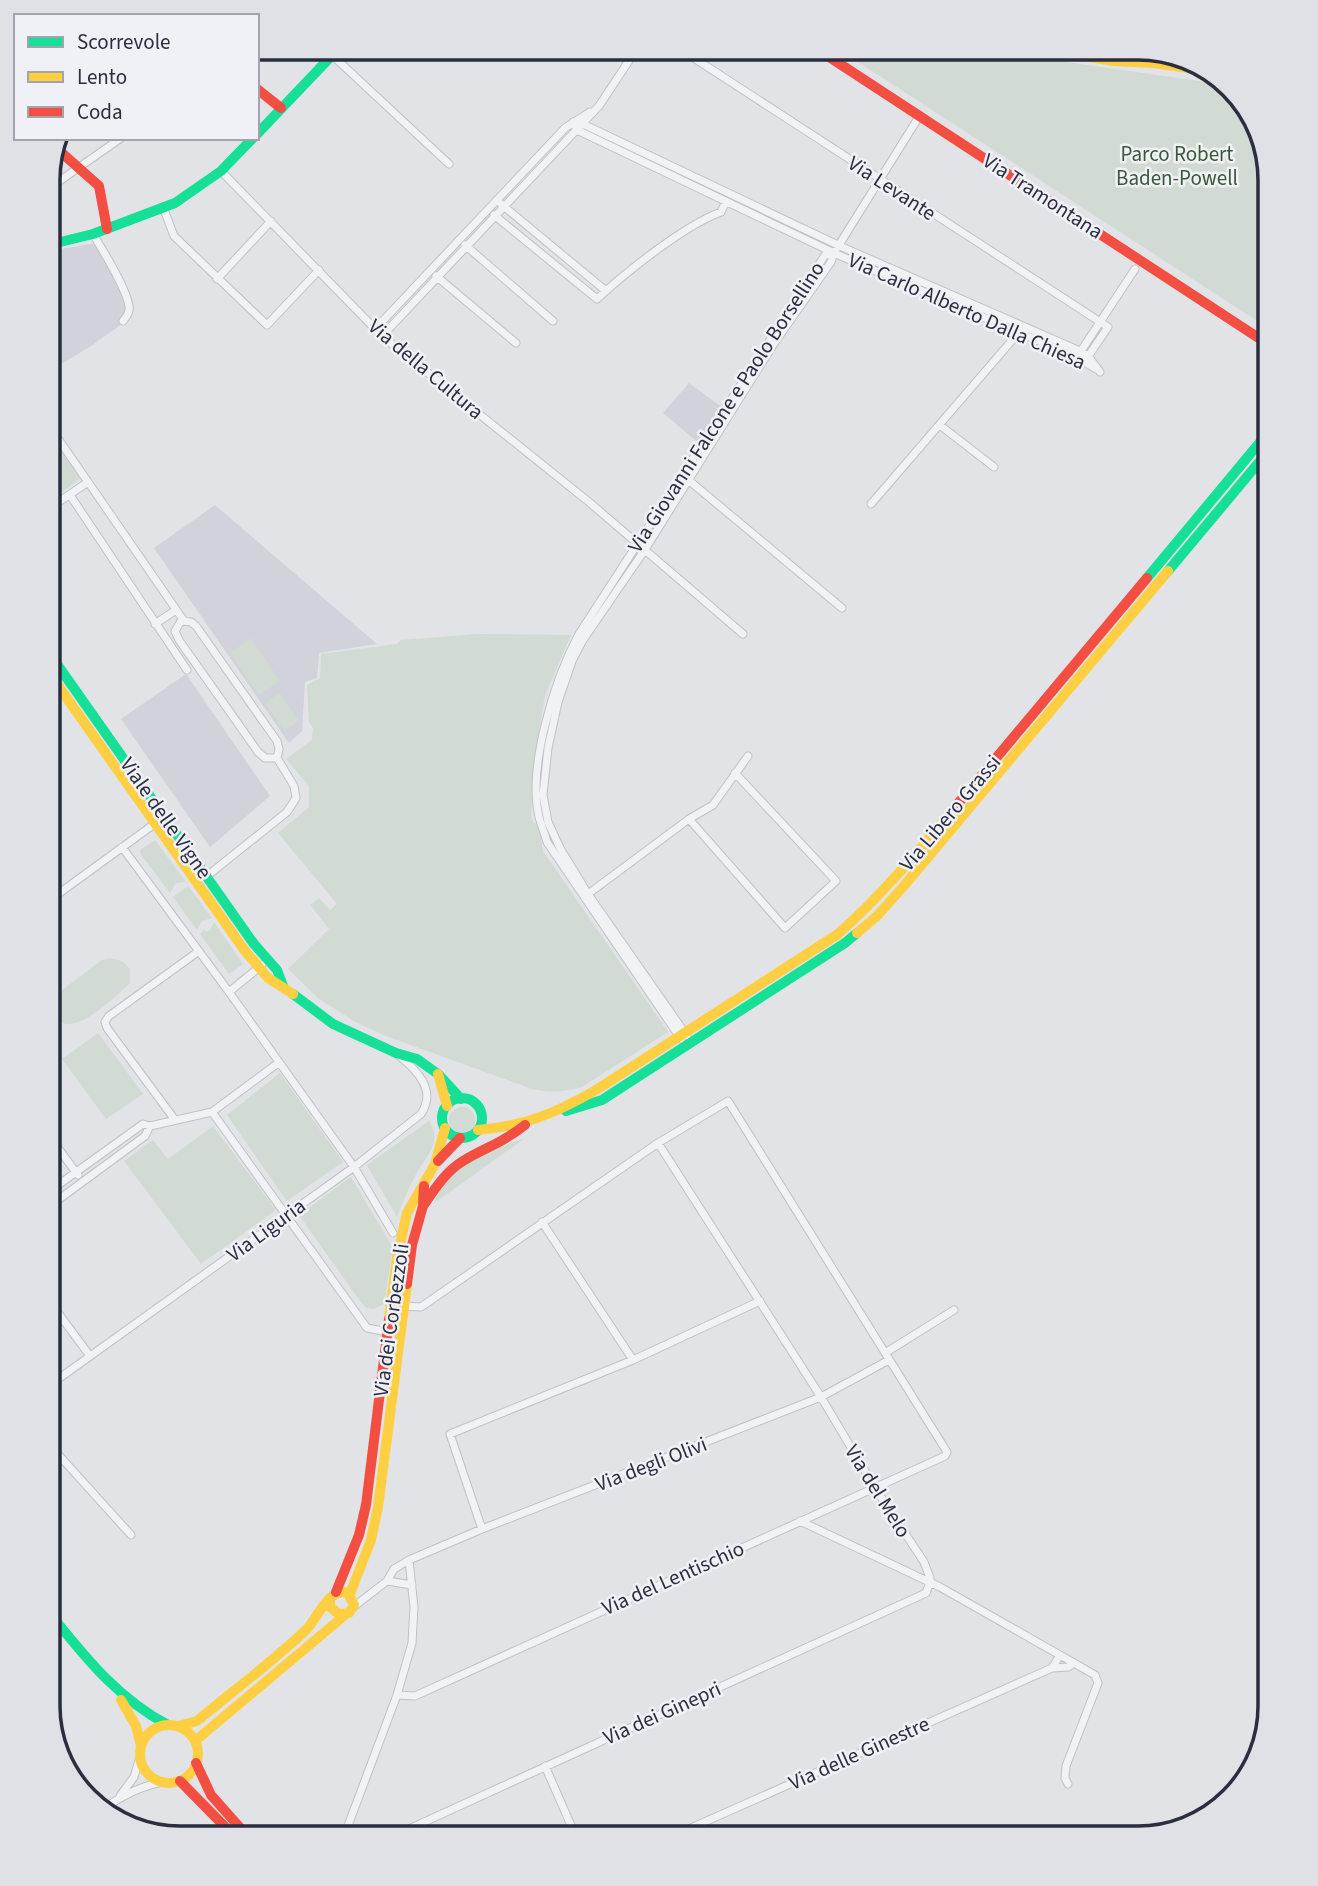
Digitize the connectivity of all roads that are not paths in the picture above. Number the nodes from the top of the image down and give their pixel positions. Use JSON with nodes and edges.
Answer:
{"nodes":[{"id":1,"x":327,"y":60,"type":"edge"},
{"id":2,"x":345,"y":60,"type":"edge"},
{"id":3,"x":629,"y":60,"type":"edge"},
{"id":4,"x":697,"y":60,"type":"edge"},
{"id":5,"x":834,"y":60,"type":"edge"},
{"id":6,"x":1108,"y":60,"type":"edge"},
{"id":7,"x":1176,"y":66,"type":"edge"},
{"id":8,"x":259,"y":91,"type":"edge"},
{"id":9,"x":599,"y":106,"type":"junction"},
{"id":10,"x":282,"y":108,"type":"junction"},
{"id":11,"x":920,"y":115,"type":"junction"},
{"id":12,"x":573,"y":122,"type":"junction"},
{"id":13,"x":580,"y":127,"type":"junction"},
{"id":14,"x":259,"y":132,"type":"edge"},
{"id":15,"x":118,"y":140,"type":"edge"},
{"id":16,"x":251,"y":140,"type":"edge"},
{"id":17,"x":63,"y":154,"type":"edge"},
{"id":18,"x":449,"y":164,"type":"dead end"},
{"id":19,"x":78,"y":167,"type":"junction"},
{"id":20,"x":221,"y":171,"type":"junction"},
{"id":21,"x":60,"y":180,"type":"edge"},
{"id":22,"x":879,"y":180,"type":"junction"},
{"id":23,"x":496,"y":200,"type":"junction"},
{"id":24,"x":726,"y":201,"type":"junction"},
{"id":25,"x":163,"y":207,"type":"junction"},
{"id":26,"x":504,"y":207,"type":"junction"},
{"id":27,"x":488,"y":209,"type":"junction"},
{"id":28,"x":496,"y":216,"type":"junction"},
{"id":29,"x":271,"y":221,"type":"junction"},
{"id":30,"x":107,"y":229,"type":"junction"},
{"id":31,"x":93,"y":234,"type":"junction"},
{"id":32,"x":459,"y":240,"type":"junction"},
{"id":33,"x":60,"y":242,"type":"edge"},
{"id":34,"x":467,"y":247,"type":"junction"},
{"id":35,"x":836,"y":249,"type":"junction"},
{"id":36,"x":1135,"y":269,"type":"dead end"},
{"id":37,"x":319,"y":270,"type":"junction"},
{"id":38,"x":430,"y":271,"type":"junction"},
{"id":39,"x":438,"y":277,"type":"junction"},
{"id":40,"x":217,"y":279,"type":"junction"},
{"id":41,"x":606,"y":291,"type":"junction"},
{"id":42,"x":124,"y":321,"type":"dead end"},
{"id":43,"x":553,"y":321,"type":"dead end"},
{"id":44,"x":1100,"y":321,"type":"junction"},
{"id":45,"x":375,"y":329,"type":"junction"},
{"id":46,"x":1021,"y":329,"type":"junction"},
{"id":47,"x":382,"y":336,"type":"junction"},
{"id":48,"x":1258,"y":337,"type":"edge"},
{"id":49,"x":516,"y":343,"type":"dead end"},
{"id":50,"x":1078,"y":354,"type":"junction"},
{"id":51,"x":1087,"y":358,"type":"joint"},
{"id":52,"x":941,"y":426,"type":"junction"},
{"id":53,"x":60,"y":441,"type":"edge"},
{"id":54,"x":1258,"y":445,"type":"edge"},
{"id":55,"x":1258,"y":464,"type":"edge"},
{"id":56,"x":994,"y":467,"type":"dead end"},
{"id":57,"x":686,"y":478,"type":"junction"},
{"id":58,"x":88,"y":482,"type":"junction"},
{"id":59,"x":70,"y":495,"type":"junction"},
{"id":60,"x":60,"y":502,"type":"edge"},
{"id":61,"x":871,"y":505,"type":"dead end"},
{"id":62,"x":637,"y":544,"type":"junction"},
{"id":63,"x":644,"y":551,"type":"junction"},
{"id":64,"x":842,"y":608,"type":"dead end"},
{"id":65,"x":176,"y":610,"type":"junction"},
{"id":66,"x":184,"y":621,"type":"junction"},
{"id":67,"x":155,"y":624,"type":"junction"},
{"id":68,"x":743,"y":634,"type":"dead end"},
{"id":69,"x":60,"y":669,"type":"edge"},
{"id":70,"x":187,"y":670,"type":"dead end"},
{"id":71,"x":60,"y":689,"type":"edge"},
{"id":72,"x":553,"y":706,"type":"junction"},
{"id":73,"x":748,"y":756,"type":"dead end"},
{"id":74,"x":277,"y":758,"type":"junction"},
{"id":75,"x":735,"y":773,"type":"junction"},
{"id":76,"x":164,"y":817,"type":"junction"},
{"id":77,"x":689,"y":819,"type":"junction"},
{"id":78,"x":155,"y":824,"type":"junction"},
{"id":79,"x":122,"y":847,"type":"junction"},
{"id":80,"x":564,"y":861,"type":"junction"},
{"id":81,"x":207,"y":876,"type":"junction"},
{"id":82,"x":60,"y":892,"type":"edge"},
{"id":83,"x":588,"y":894,"type":"junction"},
{"id":84,"x":608,"y":928,"type":"junction"},
{"id":85,"x":199,"y":951,"type":"junction"},
{"id":86,"x":268,"y":960,"type":"junction"},
{"id":87,"x":259,"y":968,"type":"junction"},
{"id":88,"x":283,"y":986,"type":"junction"},
{"id":89,"x":229,"y":992,"type":"junction"},
{"id":90,"x":682,"y":1035,"type":"junction"},
{"id":91,"x":688,"y":1044,"type":"junction"},
{"id":92,"x":396,"y":1053,"type":"junction"},
{"id":93,"x":278,"y":1063,"type":"junction"},
{"id":94,"x":438,"y":1074,"type":"junction"},
{"id":95,"x":461,"y":1099,"type":"junction"},
{"id":96,"x":447,"y":1106,"type":"junction"},
{"id":97,"x":212,"y":1112,"type":"junction"},
{"id":98,"x":555,"y":1113,"type":"junction"},
{"id":99,"x":481,"y":1117,"type":"junction"},
{"id":100,"x":176,"y":1120,"type":"junction"},
{"id":101,"x":524,"y":1125,"type":"junction"},
{"id":102,"x":150,"y":1126,"type":"junction"},
{"id":103,"x":444,"y":1128,"type":"junction"},
{"id":104,"x":501,"y":1129,"type":"junction"},
{"id":105,"x":478,"y":1130,"type":"junction"},
{"id":106,"x":460,"y":1138,"type":"junction"},
{"id":107,"x":658,"y":1143,"type":"junction"},
{"id":108,"x":60,"y":1150,"type":"edge"},
{"id":109,"x":435,"y":1164,"type":"junction"},
{"id":110,"x":354,"y":1167,"type":"junction"},
{"id":111,"x":76,"y":1172,"type":"junction"},
{"id":112,"x":83,"y":1182,"type":"junction"},
{"id":113,"x":60,"y":1184,"type":"edge"},
{"id":114,"x":425,"y":1185,"type":"junction"},
{"id":115,"x":60,"y":1199,"type":"edge"},
{"id":116,"x":423,"y":1206,"type":"junction"},
{"id":117,"x":285,"y":1216,"type":"junction"},
{"id":118,"x":542,"y":1222,"type":"junction"},
{"id":119,"x":393,"y":1233,"type":"dead end"},
{"id":120,"x":760,"y":1301,"type":"junction"},
{"id":121,"x":403,"y":1306,"type":"junction"},
{"id":122,"x":954,"y":1310,"type":"dead end"},
{"id":123,"x":60,"y":1315,"type":"edge"},
{"id":124,"x":388,"y":1332,"type":"junction"},
{"id":125,"x":90,"y":1356,"type":"junction"},
{"id":126,"x":887,"y":1356,"type":"junction"},
{"id":127,"x":634,"y":1360,"type":"junction"},
{"id":128,"x":60,"y":1378,"type":"edge"},
{"id":129,"x":821,"y":1397,"type":"junction"},
{"id":130,"x":60,"y":1456,"type":"edge"},
{"id":131,"x":377,"y":1461,"type":"junction"},
{"id":132,"x":875,"y":1488,"type":"junction"},
{"id":133,"x":800,"y":1521,"type":"junction"},
{"id":134,"x":482,"y":1529,"type":"junction"},
{"id":135,"x":131,"y":1535,"type":"dead end"},
{"id":136,"x":409,"y":1560,"type":"junction"},
{"id":137,"x":387,"y":1581,"type":"junction"},
{"id":138,"x":930,"y":1582,"type":"junction"},
{"id":139,"x":412,"y":1585,"type":"junction"},
{"id":140,"x":332,"y":1596,"type":"junction"},
{"id":141,"x":350,"y":1603,"type":"junction"},
{"id":142,"x":60,"y":1625,"type":"edge"},
{"id":143,"x":1060,"y":1655,"type":"junction"},
{"id":144,"x":1074,"y":1663,"type":"junction"},
{"id":145,"x":1052,"y":1668,"type":"junction"},
{"id":146,"x":115,"y":1690,"type":"junction"},
{"id":147,"x":397,"y":1695,"type":"junction"},
{"id":148,"x":173,"y":1726,"type":"junction"},
{"id":149,"x":195,"y":1741,"type":"junction"},
{"id":150,"x":141,"y":1752,"type":"junction"},
{"id":151,"x":197,"y":1763,"type":"junction"},
{"id":152,"x":545,"y":1766,"type":"junction"},
{"id":153,"x":180,"y":1781,"type":"junction"},
{"id":154,"x":163,"y":1782,"type":"junction"},
{"id":155,"x":1068,"y":1784,"type":"dead end"},
{"id":156,"x":120,"y":1797,"type":"junction"},
{"id":157,"x":110,"y":1804,"type":"edge"},
{"id":158,"x":224,"y":1826,"type":"edge"},
{"id":159,"x":236,"y":1826,"type":"edge"},
{"id":160,"x":348,"y":1826,"type":"edge"},
{"id":161,"x":415,"y":1826,"type":"edge"},
{"id":162,"x":572,"y":1826,"type":"edge"},
{"id":163,"x":695,"y":1826,"type":"edge"}],
"edges":[{"from":1,"to":10,"type":"main road"},
{"from":2,"to":18,"type":"street"},
{"from":3,"to":9,"type":"street"},
{"from":4,"to":22,"type":"street","name":"Via Levante"},
{"from":5,"to":11,"type":"main road","name":"Via Tramontana"},
{"from":6,"to":7,"type":"main road"},
{"from":8,"to":10,"type":"main road"},
{"from":9,"to":12,"type":"street"},
{"from":9,"to":13,"type":"street"},
{"from":10,"to":14,"type":"main road"},
{"from":11,"to":22,"type":"street","name":"Via Giovanni Falcone e Paolo Borsellino"},
{"from":11,"to":48,"type":"main road","name":"Via Tramontana"},
{"from":12,"to":13,"type":"street"},
{"from":12,"to":23,"type":"street"},
{"from":13,"to":24,"type":"street","name":"Via Carlo Alberto Dalla Chiesa"},
{"from":13,"to":26,"type":"street"},
{"from":13,"to":35,"type":"street","name":"Via Carlo Alberto Dalla Chiesa"},
{"from":15,"to":19,"type":"street"},
{"from":16,"to":20,"type":"main road"},
{"from":17,"to":19,"type":"main road"},
{"from":19,"to":21,"type":"street"},
{"from":19,"to":30,"type":"main road"},
{"from":20,"to":25,"type":"main road"},
{"from":20,"to":29,"type":"street","name":"Via della Cultura"},
{"from":22,"to":35,"type":"street","name":"Via Giovanni Falcone e Paolo Borsellino"},
{"from":22,"to":44,"type":"street","name":"Via Levante"},
{"from":23,"to":26,"type":"street"},
{"from":23,"to":27,"type":"street"},
{"from":24,"to":35,"type":"street","name":"Via Carlo Alberto Dalla Chiesa"},
{"from":24,"to":41,"type":"street"},
{"from":25,"to":30,"type":"main road"},
{"from":25,"to":40,"type":"street"},
{"from":26,"to":28,"type":"street"},
{"from":26,"to":41,"type":"street"},
{"from":27,"to":28,"type":"street"},
{"from":27,"to":32,"type":"street"},
{"from":28,"to":34,"type":"street"},
{"from":28,"to":41,"type":"street"},
{"from":29,"to":37,"type":"street","name":"Via della Cultura"},
{"from":29,"to":40,"type":"street"},
{"from":30,"to":31,"type":"main road"},
{"from":31,"to":33,"type":"main road"},
{"from":31,"to":42,"type":"street"},
{"from":32,"to":34,"type":"street"},
{"from":32,"to":38,"type":"street"},
{"from":34,"to":39,"type":"street"},
{"from":34,"to":43,"type":"street"},
{"from":35,"to":46,"type":"street","name":"Via Carlo Alberto Dalla Chiesa"},
{"from":35,"to":57,"type":"street","name":"Via Giovanni Falcone e Paolo Borsellino"},
{"from":36,"to":44,"type":"street"},
{"from":37,"to":40,"type":"street"},
{"from":37,"to":45,"type":"street","name":"Via della Cultura"},
{"from":38,"to":39,"type":"street"},
{"from":38,"to":45,"type":"street"},
{"from":39,"to":47,"type":"street"},
{"from":39,"to":49,"type":"street"},
{"from":44,"to":50,"type":"street"},
{"from":44,"to":51,"type":"street","name":"Via Levante"},
{"from":45,"to":47,"type":"street","name":"Via della Cultura"},
{"from":46,"to":50,"type":"street","name":"Via Carlo Alberto Dalla Chiesa"},
{"from":46,"to":52,"type":"street"},
{"from":47,"to":62,"type":"street","name":"Via della Cultura"},
{"from":50,"to":51,"type":"street","name":"Via Carlo Alberto Dalla Chiesa"},
{"from":52,"to":56,"type":"street"},
{"from":52,"to":61,"type":"street"},
{"from":53,"to":58,"type":"street"},
{"from":54,"to":90,"type":"main road","name":"Via Libero Grassi"},
{"from":55,"to":91,"type":"main road","name":"Via Libero Grassi"},
{"from":57,"to":62,"type":"street","name":"Via Giovanni Falcone e Paolo Borsellino"},
{"from":57,"to":63,"type":"street","name":"Via Giovanni Falcone e Paolo Borsellino"},
{"from":57,"to":64,"type":"street"},
{"from":58,"to":59,"type":"street"},
{"from":58,"to":65,"type":"street"},
{"from":59,"to":60,"type":"street"},
{"from":59,"to":67,"type":"street"},
{"from":62,"to":63,"type":"street","name":"Via della Cultura"},
{"from":62,"to":72,"type":"street","name":"Via Giovanni Falcone e Paolo Borsellino"},
{"from":63,"to":68,"type":"street","name":"Via della Cultura"},
{"from":63,"to":72,"type":"street","name":"Via Giovanni Falcone e Paolo Borsellino"},
{"from":65,"to":66,"type":"street"},
{"from":65,"to":67,"type":"street"},
{"from":66,"to":74,"type":"street"},
{"from":66,"to":74,"type":"street"},
{"from":67,"to":70,"type":"street"},
{"from":69,"to":76,"type":"main road","name":"Viale delle Vigne"},
{"from":71,"to":78,"type":"main road","name":"Viale delle Vigne"},
{"from":72,"to":80,"type":"street","name":"Via Giovanni Falcone e Paolo Borsellino"},
{"from":73,"to":75,"type":"street"},
{"from":74,"to":81,"type":"street"},
{"from":75,"to":77,"type":"street"},
{"from":75,"to":77,"type":"street"},
{"from":76,"to":78,"type":"street"},
{"from":76,"to":81,"type":"main road","name":"Viale delle Vigne"},
{"from":77,"to":83,"type":"street"},
{"from":78,"to":79,"type":"street"},
{"from":78,"to":87,"type":"main road","name":"Viale delle Vigne"},
{"from":79,"to":82,"type":"street"},
{"from":79,"to":85,"type":"street"},
{"from":80,"to":83,"type":"street","name":"Via Giovanni Falcone e Paolo Borsellino"},
{"from":80,"to":84,"type":"street","name":"Via Giovanni Falcone e Paolo Borsellino"},
{"from":81,"to":86,"type":"main road","name":"Viale delle Vigne"},
{"from":83,"to":84,"type":"street","name":"Via Giovanni Falcone e Paolo Borsellino"},
{"from":84,"to":90,"type":"street","name":"Via Giovanni Falcone e Paolo Borsellino"},
{"from":85,"to":89,"type":"street"},
{"from":85,"to":100,"type":"street"},
{"from":86,"to":87,"type":"street"},
{"from":86,"to":88,"type":"main road","name":"Viale delle Vigne"},
{"from":87,"to":88,"type":"main road","name":"Viale delle Vigne"},
{"from":87,"to":89,"type":"street"},
{"from":88,"to":92,"type":"main road","name":"Viale delle Vigne"},
{"from":89,"to":93,"type":"street"},
{"from":90,"to":91,"type":"street","name":"Via Giovanni Falcone e Paolo Borsellino"},
{"from":90,"to":98,"type":"main road","name":"Via Libero Grassi"},
{"from":91,"to":98,"type":"main road","name":"Via Libero Grassi"},
{"from":92,"to":94,"type":"main road","name":"Viale delle Vigne"},
{"from":92,"to":110,"type":"street","name":"Via Liguria"},
{"from":93,"to":97,"type":"street"},
{"from":93,"to":110,"type":"street"},
{"from":94,"to":95,"type":"main road","name":"Viale delle Vigne"},
{"from":94,"to":96,"type":"main road"},
{"from":95,"to":96,"type":"main road"},
{"from":95,"to":99,"type":"main road"},
{"from":96,"to":103,"type":"main road"},
{"from":97,"to":100,"type":"street"},
{"from":97,"to":117,"type":"street"},
{"from":98,"to":101,"type":"main road","name":"Via Libero Grassi"},
{"from":99,"to":104,"type":"main road"},
{"from":99,"to":105,"type":"main road"},
{"from":100,"to":102,"type":"street"},
{"from":101,"to":104,"type":"main road"},
{"from":101,"to":116,"type":"main road"},
{"from":102,"to":111,"type":"street"},
{"from":102,"to":112,"type":"street"},
{"from":103,"to":106,"type":"main road"},
{"from":103,"to":109,"type":"main road","name":"Via dei Corbezzoli"},
{"from":104,"to":105,"type":"main road"},
{"from":105,"to":106,"type":"main road"},
{"from":106,"to":109,"type":"main road","name":"Via dei Corbezzoli"},
{"from":107,"to":118,"type":"street"},
{"from":107,"to":120,"type":"street","name":"Via del Melo"},
{"from":107,"to":126,"type":"street"},
{"from":108,"to":111,"type":"street"},
{"from":109,"to":114,"type":"main road","name":"Via dei Corbezzoli"},
{"from":110,"to":117,"type":"street","name":"Via Liguria"},
{"from":110,"to":119,"type":"street"},
{"from":111,"to":112,"type":"street"},
{"from":111,"to":113,"type":"street"},
{"from":112,"to":115,"type":"street"},
{"from":114,"to":116,"type":"main road","name":"Via dei Corbezzoli"},
{"from":114,"to":124,"type":"main road","name":"Via dei Corbezzoli"},
{"from":116,"to":121,"type":"main road","name":"Via dei Corbezzoli"},
{"from":117,"to":124,"type":"street"},
{"from":117,"to":125,"type":"street","name":"Via Liguria"},
{"from":118,"to":121,"type":"street"},
{"from":118,"to":127,"type":"street"},
{"from":120,"to":127,"type":"street"},
{"from":120,"to":129,"type":"street","name":"Via del Melo"},
{"from":121,"to":131,"type":"main road","name":"Via dei Corbezzoli"},
{"from":122,"to":126,"type":"street","name":"Via degli Olivi"},
{"from":123,"to":125,"type":"street"},
{"from":124,"to":131,"type":"main road","name":"Via dei Corbezzoli"},
{"from":125,"to":128,"type":"street","name":"Via Liguria"},
{"from":126,"to":129,"type":"street","name":"Via degli Olivi"},
{"from":126,"to":132,"type":"street","name":"Via del Lentischio"},
{"from":127,"to":134,"type":"street"},
{"from":129,"to":132,"type":"street","name":"Via del Melo"},
{"from":129,"to":134,"type":"street","name":"Via degli Olivi"},
{"from":130,"to":135,"type":"street"},
{"from":131,"to":140,"type":"main road"},
{"from":131,"to":141,"type":"main road"},
{"from":132,"to":133,"type":"street","name":"Via del Lentischio"},
{"from":132,"to":138,"type":"street","name":"Via del Melo"},
{"from":133,"to":138,"type":"street"},
{"from":133,"to":147,"type":"street","name":"Via del Lentischio"},
{"from":134,"to":136,"type":"street","name":"Via degli Olivi"},
{"from":136,"to":137,"type":"street"},
{"from":136,"to":139,"type":"street"},
{"from":137,"to":139,"type":"street"},
{"from":137,"to":141,"type":"street"},
{"from":138,"to":143,"type":"street"},
{"from":138,"to":152,"type":"street","name":"Via dei Ginepri"},
{"from":139,"to":147,"type":"street"},
{"from":140,"to":141,"type":"main road"},
{"from":140,"to":141,"type":"main road"},
{"from":140,"to":148,"type":"main road"},
{"from":141,"to":149,"type":"main road"},
{"from":142,"to":146,"type":"main road"},
{"from":143,"to":144,"type":"street"},
{"from":143,"to":145,"type":"street"},
{"from":144,"to":145,"type":"street","name":"Via delle Ginestre"},
{"from":144,"to":155,"type":"street"},
{"from":145,"to":163,"type":"street","name":"Via delle Ginestre"},
{"from":146,"to":148,"type":"main road"},
{"from":146,"to":150,"type":"main road"},
{"from":147,"to":160,"type":"street"},
{"from":148,"to":149,"type":"main road"},
{"from":148,"to":150,"type":"main road"},
{"from":149,"to":151,"type":"main road"},
{"from":150,"to":154,"type":"main road"},
{"from":150,"to":156,"type":"street"},
{"from":151,"to":153,"type":"main road"},
{"from":151,"to":159,"type":"main road"},
{"from":152,"to":161,"type":"street","name":"Via dei Ginepri"},
{"from":152,"to":162,"type":"street"},
{"from":153,"to":154,"type":"main road"},
{"from":153,"to":158,"type":"main road"},
{"from":154,"to":156,"type":"street"},
{"from":156,"to":157,"type":"street"}]}
